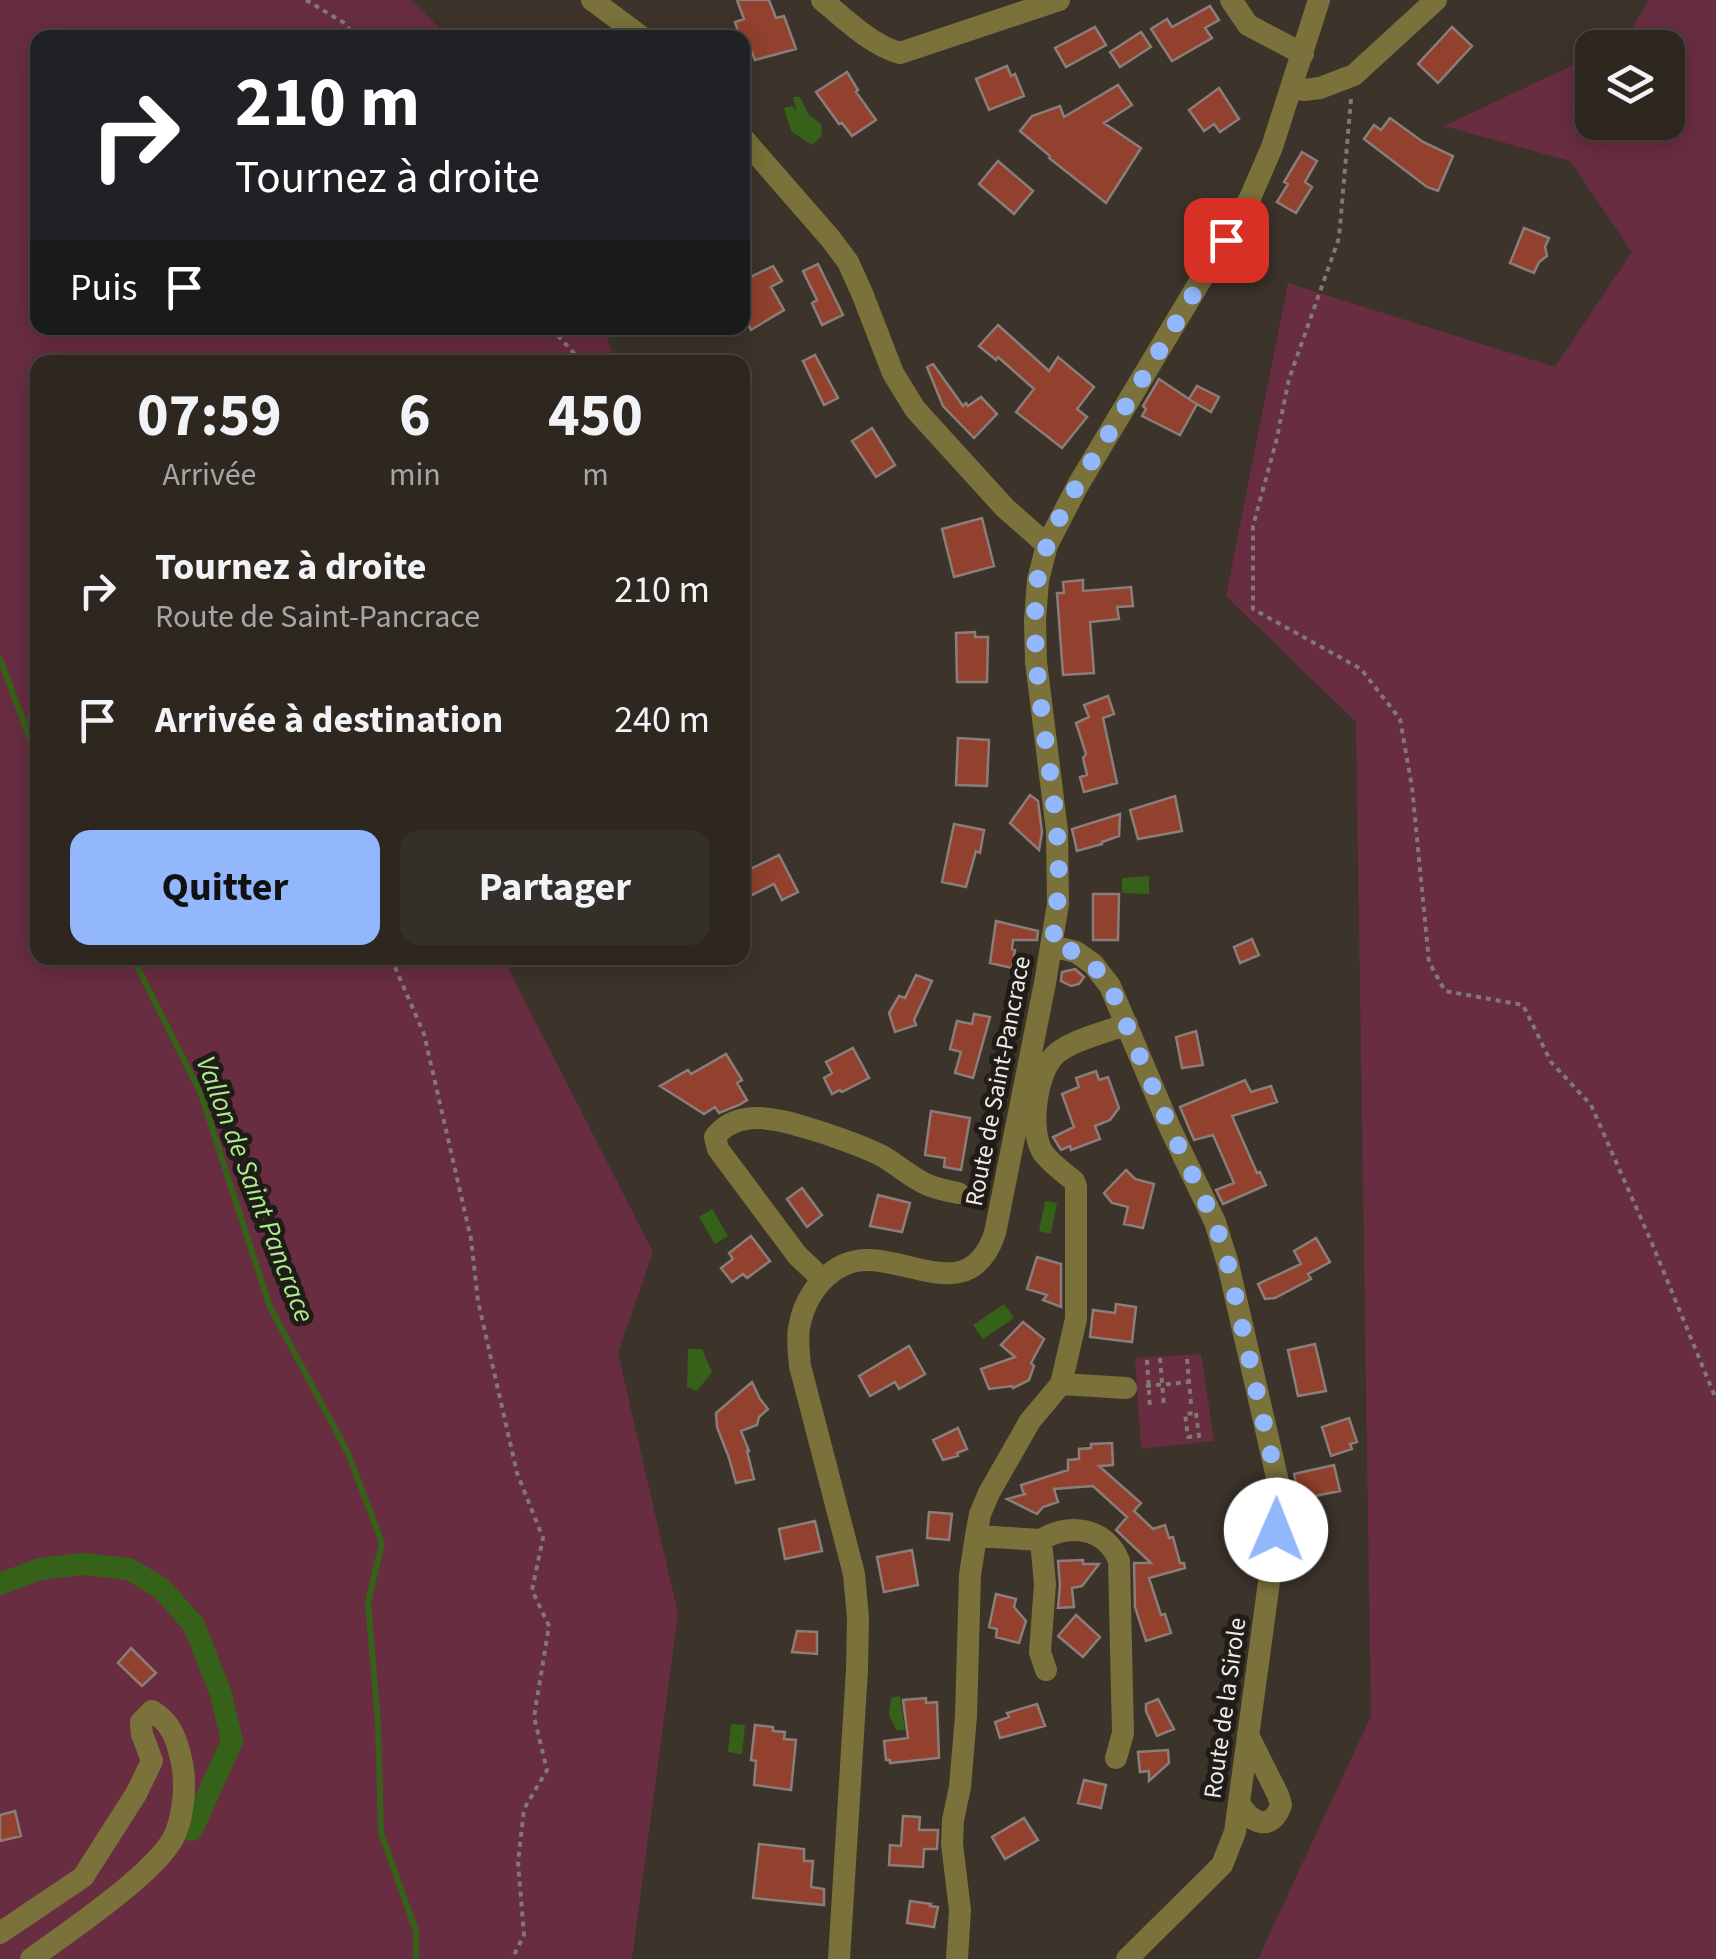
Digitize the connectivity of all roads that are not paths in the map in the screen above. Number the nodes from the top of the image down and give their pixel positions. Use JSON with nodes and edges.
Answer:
{"nodes":[{"id":1,"x":592,"y":0,"type":"edge"},
{"id":2,"x":822,"y":0,"type":"edge"},
{"id":3,"x":1058,"y":0,"type":"edge"},
{"id":4,"x":1231,"y":0,"type":"edge"},
{"id":5,"x":1320,"y":0,"type":"edge"},
{"id":6,"x":1436,"y":0,"type":"edge"},
{"id":7,"x":632,"y":30,"type":"edge"},
{"id":8,"x":1303,"y":54,"type":"junction"},
{"id":9,"x":1292,"y":87,"type":"junction"},
{"id":10,"x":750,"y":147,"type":"edge"},
{"id":11,"x":1047,"y":546,"type":"junction"},
{"id":12,"x":1052,"y":946,"type":"junction"},
{"id":13,"x":1127,"y":1024,"type":"junction"},
{"id":14,"x":958,"y":1193,"type":"dead end"},
{"id":15,"x":822,"y":1279,"type":"junction"},
{"id":16,"x":1062,"y":1384,"type":"junction"},
{"id":17,"x":1126,"y":1388,"type":"road end"},
{"id":18,"x":976,"y":1536,"type":"junction"},
{"id":19,"x":1041,"y":1540,"type":"junction"},
{"id":20,"x":1046,"y":1670,"type":"dead end"},
{"id":21,"x":1248,"y":1734,"type":"junction"},
{"id":22,"x":1116,"y":1758,"type":"dead end"},
{"id":23,"x":1239,"y":1803,"type":"junction"},
{"id":24,"x":0,"y":1933,"type":"edge"},
{"id":25,"x":31,"y":1959,"type":"edge"},
{"id":26,"x":839,"y":1959,"type":"edge"},
{"id":27,"x":957,"y":1959,"type":"edge"},
{"id":28,"x":1128,"y":1959,"type":"edge"}],
"edges":[{"from":1,"to":7,"type":"street"},
{"from":2,"to":3,"type":"street"},
{"from":4,"to":8,"type":"street"},
{"from":5,"to":8,"type":"street","name":"Route de Saint-Pancrace"},
{"from":6,"to":9,"type":"street"},
{"from":8,"to":9,"type":"street","name":"Route de Saint-Pancrace"},
{"from":9,"to":11,"type":"street","name":"Route de Saint-Pancrace"},
{"from":10,"to":11,"type":"street"},
{"from":11,"to":12,"type":"street","name":"Route de Saint-Pancrace"},
{"from":12,"to":13,"type":"street","name":"Route de la Sirole"},
{"from":12,"to":15,"type":"street","name":"Route de Saint-Pancrace"},
{"from":13,"to":16,"type":"street"},
{"from":13,"to":21,"type":"street","name":"Route de la Sirole"},
{"from":14,"to":15,"type":"street"},
{"from":15,"to":26,"type":"street"},
{"from":16,"to":17,"type":"street"},
{"from":16,"to":18,"type":"street"},
{"from":18,"to":19,"type":"street"},
{"from":18,"to":27,"type":"street"},
{"from":19,"to":20,"type":"street"},
{"from":19,"to":22,"type":"street"},
{"from":21,"to":23,"type":"street","name":"Route de la Sirole"},
{"from":21,"to":23,"type":"street"},
{"from":23,"to":28,"type":"street","name":"Route de la Sirole"},
{"from":24,"to":25,"type":"street"}]}
